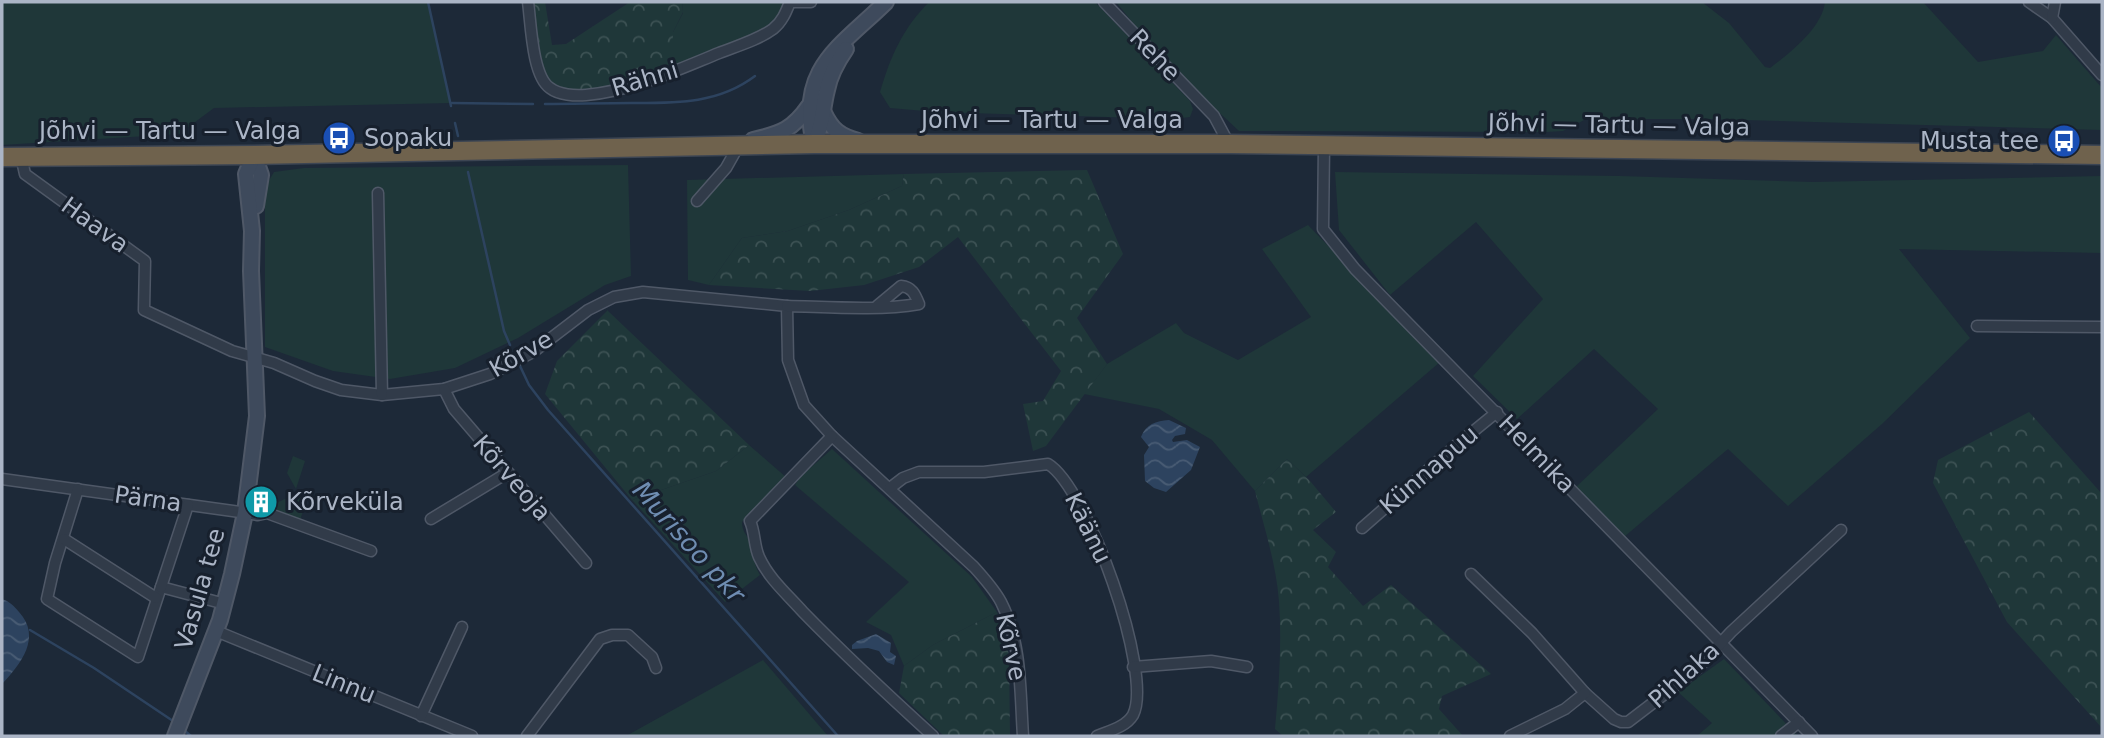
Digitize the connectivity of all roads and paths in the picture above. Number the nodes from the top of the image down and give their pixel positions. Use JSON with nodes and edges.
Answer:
{"nodes":[{"id":1,"x":528,"y":2,"type":"edge"},
{"id":2,"x":790,"y":2,"type":"edge"},
{"id":3,"x":811,"y":2,"type":"edge"},
{"id":4,"x":886,"y":2,"type":"edge"},
{"id":5,"x":1104,"y":2,"type":"edge"},
{"id":6,"x":2029,"y":2,"type":"edge"},
{"id":7,"x":2055,"y":2,"type":"edge"},
{"id":8,"x":2052,"y":18,"type":"junction"},
{"id":9,"x":867,"y":20,"type":"junction"},
{"id":10,"x":2102,"y":75,"type":"edge"},
{"id":11,"x":809,"y":106,"type":"junction"},
{"id":12,"x":824,"y":113,"type":"junction"},
{"id":13,"x":814,"y":144,"type":"junction"},
{"id":14,"x":870,"y":144,"type":"junction"},
{"id":15,"x":733,"y":145,"type":"junction"},
{"id":16,"x":1230,"y":145,"type":"junction"},
{"id":17,"x":1324,"y":146,"type":"junction"},
{"id":18,"x":224,"y":155,"type":"junction"},
{"id":19,"x":254,"y":155,"type":"junction"},
{"id":20,"x":286,"y":155,"type":"junction"},
{"id":21,"x":2102,"y":155,"type":"edge"},
{"id":22,"x":22,"y":156,"type":"junction"},
{"id":23,"x":2,"y":157,"type":"edge"},
{"id":24,"x":253,"y":175,"type":"junction"},
{"id":25,"x":378,"y":194,"type":"dead end"},
{"id":26,"x":697,"y":201,"type":"dead end"},
{"id":27,"x":787,"y":306,"type":"junction"},
{"id":28,"x":877,"y":306,"type":"junction"},
{"id":29,"x":1977,"y":326,"type":"dead end"},
{"id":30,"x":2102,"y":327,"type":"edge"},
{"id":31,"x":254,"y":358,"type":"junction"},
{"id":32,"x":444,"y":389,"type":"junction"},
{"id":33,"x":382,"y":396,"type":"junction"},
{"id":34,"x":1497,"y":412,"type":"junction"},
{"id":35,"x":832,"y":436,"type":"junction"},
{"id":36,"x":507,"y":473,"type":"junction"},
{"id":37,"x":2,"y":479,"type":"edge"},
{"id":38,"x":890,"y":488,"type":"junction"},
{"id":39,"x":78,"y":489,"type":"junction"},
{"id":40,"x":188,"y":505,"type":"junction"},
{"id":41,"x":245,"y":513,"type":"junction"},
{"id":42,"x":431,"y":519,"type":"dead end"},
{"id":43,"x":1362,"y":528,"type":"dead end"},
{"id":44,"x":1841,"y":530,"type":"dead end"},
{"id":45,"x":64,"y":539,"type":"junction"},
{"id":46,"x":371,"y":551,"type":"dead end"},
{"id":47,"x":586,"y":564,"type":"dead end"},
{"id":48,"x":1471,"y":574,"type":"dead end"},
{"id":49,"x":161,"y":587,"type":"junction"},
{"id":50,"x":156,"y":598,"type":"junction"},
{"id":51,"x":225,"y":604,"type":"junction"},
{"id":52,"x":462,"y":627,"type":"dead end"},
{"id":53,"x":216,"y":631,"type":"junction"},
{"id":54,"x":1721,"y":643,"type":"junction"},
{"id":55,"x":1133,"y":667,"type":"junction"},
{"id":56,"x":1247,"y":667,"type":"dead end"},
{"id":57,"x":656,"y":668,"type":"dead end"},
{"id":58,"x":1585,"y":693,"type":"junction"},
{"id":59,"x":421,"y":716,"type":"junction"},
{"id":60,"x":1799,"y":722,"type":"junction"},
{"id":61,"x":175,"y":736,"type":"edge"},
{"id":62,"x":472,"y":736,"type":"edge"},
{"id":63,"x":527,"y":736,"type":"edge"},
{"id":64,"x":933,"y":736,"type":"edge"},
{"id":65,"x":1023,"y":736,"type":"edge"},
{"id":66,"x":1097,"y":736,"type":"edge"},
{"id":67,"x":1510,"y":736,"type":"edge"},
{"id":68,"x":1781,"y":736,"type":"edge"},
{"id":69,"x":1812,"y":736,"type":"edge"}],
"edges":[{"from":1,"to":2,"type":"street","name":"Rähni"},
{"from":2,"to":3,"type":"street","name":"Rähni"},
{"from":4,"to":9,"type":"street"},
{"from":5,"to":16,"type":"street","name":"Rehe"},
{"from":6,"to":8,"type":"street"},
{"from":7,"to":8,"type":"street"},
{"from":8,"to":10,"type":"street"},
{"from":9,"to":11,"type":"street"},
{"from":9,"to":12,"type":"street"},
{"from":11,"to":13,"type":"street"},
{"from":11,"to":15,"type":"street"},
{"from":12,"to":13,"type":"street"},
{"from":12,"to":14,"type":"street"},
{"from":13,"to":14,"type":"highway","name":"Jõhvi — Tartu — Valga"},
{"from":13,"to":15,"type":"highway","name":"Jõhvi — Tartu — Valga"},
{"from":14,"to":16,"type":"highway","name":"Jõhvi — Tartu — Valga"},
{"from":15,"to":20,"type":"highway","name":"Jõhvi — Tartu — Valga"},
{"from":15,"to":26,"type":"street"},
{"from":16,"to":17,"type":"highway","name":"Jõhvi — Tartu — Valga"},
{"from":17,"to":21,"type":"highway","name":"Jõhvi — Tartu — Valga"},
{"from":17,"to":34,"type":"street","name":"Helmika"},
{"from":18,"to":19,"type":"highway","name":"Jõhvi — Tartu — Valga"},
{"from":18,"to":22,"type":"highway","name":"Jõhvi — Tartu — Valga"},
{"from":18,"to":24,"type":"street"},
{"from":19,"to":20,"type":"highway","name":"Jõhvi — Tartu — Valga"},
{"from":19,"to":24,"type":"street","name":"Vasula tee"},
{"from":20,"to":24,"type":"street"},
{"from":22,"to":23,"type":"highway","name":"Jõhvi — Tartu — Valga"},
{"from":22,"to":31,"type":"street","name":"Haava"},
{"from":24,"to":31,"type":"street","name":"Vasula tee"},
{"from":25,"to":33,"type":"street"},
{"from":27,"to":28,"type":"street","name":"Kõrve"},
{"from":27,"to":32,"type":"street","name":"Kõrve"},
{"from":27,"to":35,"type":"street","name":"Kõrve"},
{"from":28,"to":28,"type":"street","name":"Kõrve"},
{"from":29,"to":30,"type":"street"},
{"from":31,"to":33,"type":"street","name":"Kõrve"},
{"from":31,"to":41,"type":"street","name":"Vasula tee"},
{"from":32,"to":33,"type":"street","name":"Kõrve"},
{"from":32,"to":36,"type":"street","name":"Kõrveoja"},
{"from":34,"to":43,"type":"street","name":"Künnapuu"},
{"from":34,"to":54,"type":"street","name":"Helmika"},
{"from":35,"to":38,"type":"street","name":"Kõrve"},
{"from":35,"to":64,"type":"street"},
{"from":36,"to":42,"type":"street"},
{"from":36,"to":47,"type":"street","name":"Kõrveoja"},
{"from":37,"to":39,"type":"street","name":"Pärna"},
{"from":38,"to":55,"type":"street","name":"Käänu"},
{"from":38,"to":65,"type":"street","name":"Kõrve"},
{"from":39,"to":40,"type":"street","name":"Pärna"},
{"from":39,"to":45,"type":"street"},
{"from":40,"to":41,"type":"street","name":"Pärna"},
{"from":40,"to":49,"type":"street"},
{"from":41,"to":46,"type":"street","name":"Pärna"},
{"from":41,"to":51,"type":"street","name":"Vasula tee"},
{"from":44,"to":54,"type":"street","name":"Pihlaka"},
{"from":45,"to":50,"type":"street"},
{"from":45,"to":50,"type":"street"},
{"from":48,"to":58,"type":"street"},
{"from":49,"to":50,"type":"street"},
{"from":49,"to":51,"type":"street"},
{"from":51,"to":53,"type":"street","name":"Vasula tee"},
{"from":52,"to":59,"type":"street"},
{"from":53,"to":59,"type":"street","name":"Linnu"},
{"from":53,"to":61,"type":"street","name":"Vasula tee"},
{"from":54,"to":58,"type":"street","name":"Pihlaka"},
{"from":54,"to":60,"type":"street","name":"Helmika"},
{"from":55,"to":56,"type":"street"},
{"from":55,"to":66,"type":"street","name":"Käänu"},
{"from":57,"to":63,"type":"street"},
{"from":58,"to":67,"type":"street"},
{"from":59,"to":62,"type":"street","name":"Linnu"},
{"from":60,"to":68,"type":"street"},
{"from":60,"to":69,"type":"street","name":"Helmika"}]}
